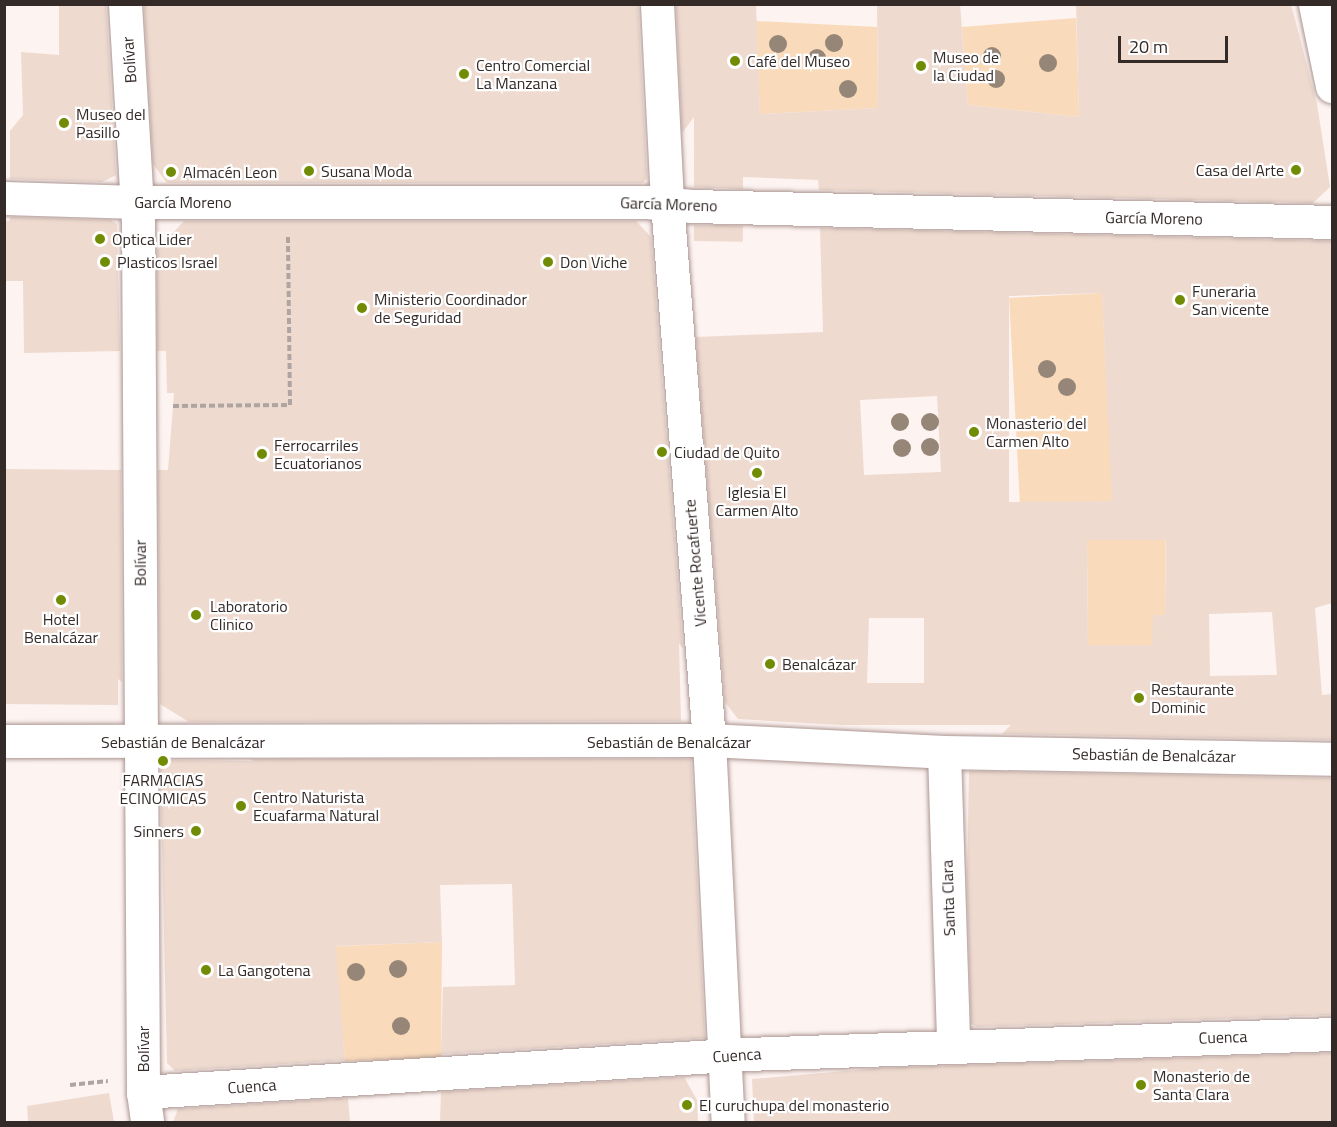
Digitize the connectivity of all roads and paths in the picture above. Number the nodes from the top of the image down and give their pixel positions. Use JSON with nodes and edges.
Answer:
{"nodes":[{"id":1,"x":125,"y":4,"type":"edge"},
{"id":2,"x":657,"y":4,"type":"edge"},
{"id":3,"x":1315,"y":4,"type":"edge"},
{"id":4,"x":1332,"y":86,"type":"edge"},
{"id":5,"x":4,"y":198,"type":"edge"},
{"id":6,"x":138,"y":202,"type":"junction"},
{"id":7,"x":289,"y":202,"type":"junction"},
{"id":8,"x":667,"y":202,"type":"junction"},
{"id":9,"x":1332,"y":222,"type":"edge"},
{"id":10,"x":140,"y":405,"type":"junction"},
{"id":11,"x":709,"y":740,"type":"junction"},
{"id":12,"x":4,"y":741,"type":"edge"},
{"id":13,"x":141,"y":742,"type":"junction"},
{"id":14,"x":944,"y":752,"type":"junction"},
{"id":15,"x":1332,"y":759,"type":"edge"},
{"id":16,"x":1332,"y":1034,"type":"edge"},
{"id":17,"x":953,"y":1045,"type":"junction"},
{"id":18,"x":723,"y":1056,"type":"junction"},
{"id":19,"x":112,"y":1081,"type":"dead end"},
{"id":20,"x":70,"y":1085,"type":"dead end"},
{"id":21,"x":145,"y":1107,"type":"edge"},
{"id":22,"x":728,"y":1122,"type":"edge"}],
"edges":[{"from":1,"to":6,"type":"street","name":"Bolívar"},
{"from":2,"to":8,"type":"street","name":"Vicente Rocafuerte"},
{"from":3,"to":4,"type":"street"},
{"from":5,"to":6,"type":"street","name":"García Moreno"},
{"from":6,"to":7,"type":"street","name":"García Moreno"},
{"from":6,"to":10,"type":"street","name":"Bolívar"},
{"from":7,"to":8,"type":"street","name":"García Moreno"},
{"from":7,"to":10,"type":"path"},
{"from":8,"to":9,"type":"street","name":"García Moreno"},
{"from":8,"to":11,"type":"street","name":"Vicente Rocafuerte"},
{"from":10,"to":13,"type":"street","name":"Bolívar"},
{"from":11,"to":13,"type":"street","name":"Sebastián de Benalcázar"},
{"from":11,"to":14,"type":"street","name":"Sebastián de Benalcázar"},
{"from":11,"to":18,"type":"street","name":"Vicente Rocafuerte"},
{"from":12,"to":13,"type":"street","name":"Sebastián de Benalcázar"},
{"from":13,"to":21,"type":"street","name":"Bolívar"},
{"from":14,"to":15,"type":"street","name":"Sebastián de Benalcázar"},
{"from":14,"to":17,"type":"street","name":"Santa Clara"},
{"from":16,"to":17,"type":"street","name":"Cuenca"},
{"from":17,"to":18,"type":"street","name":"Cuenca"},
{"from":18,"to":21,"type":"street","name":"Cuenca"},
{"from":18,"to":22,"type":"street","name":"Vicente Rocafuerte"},
{"from":19,"to":20,"type":"path"}]}
